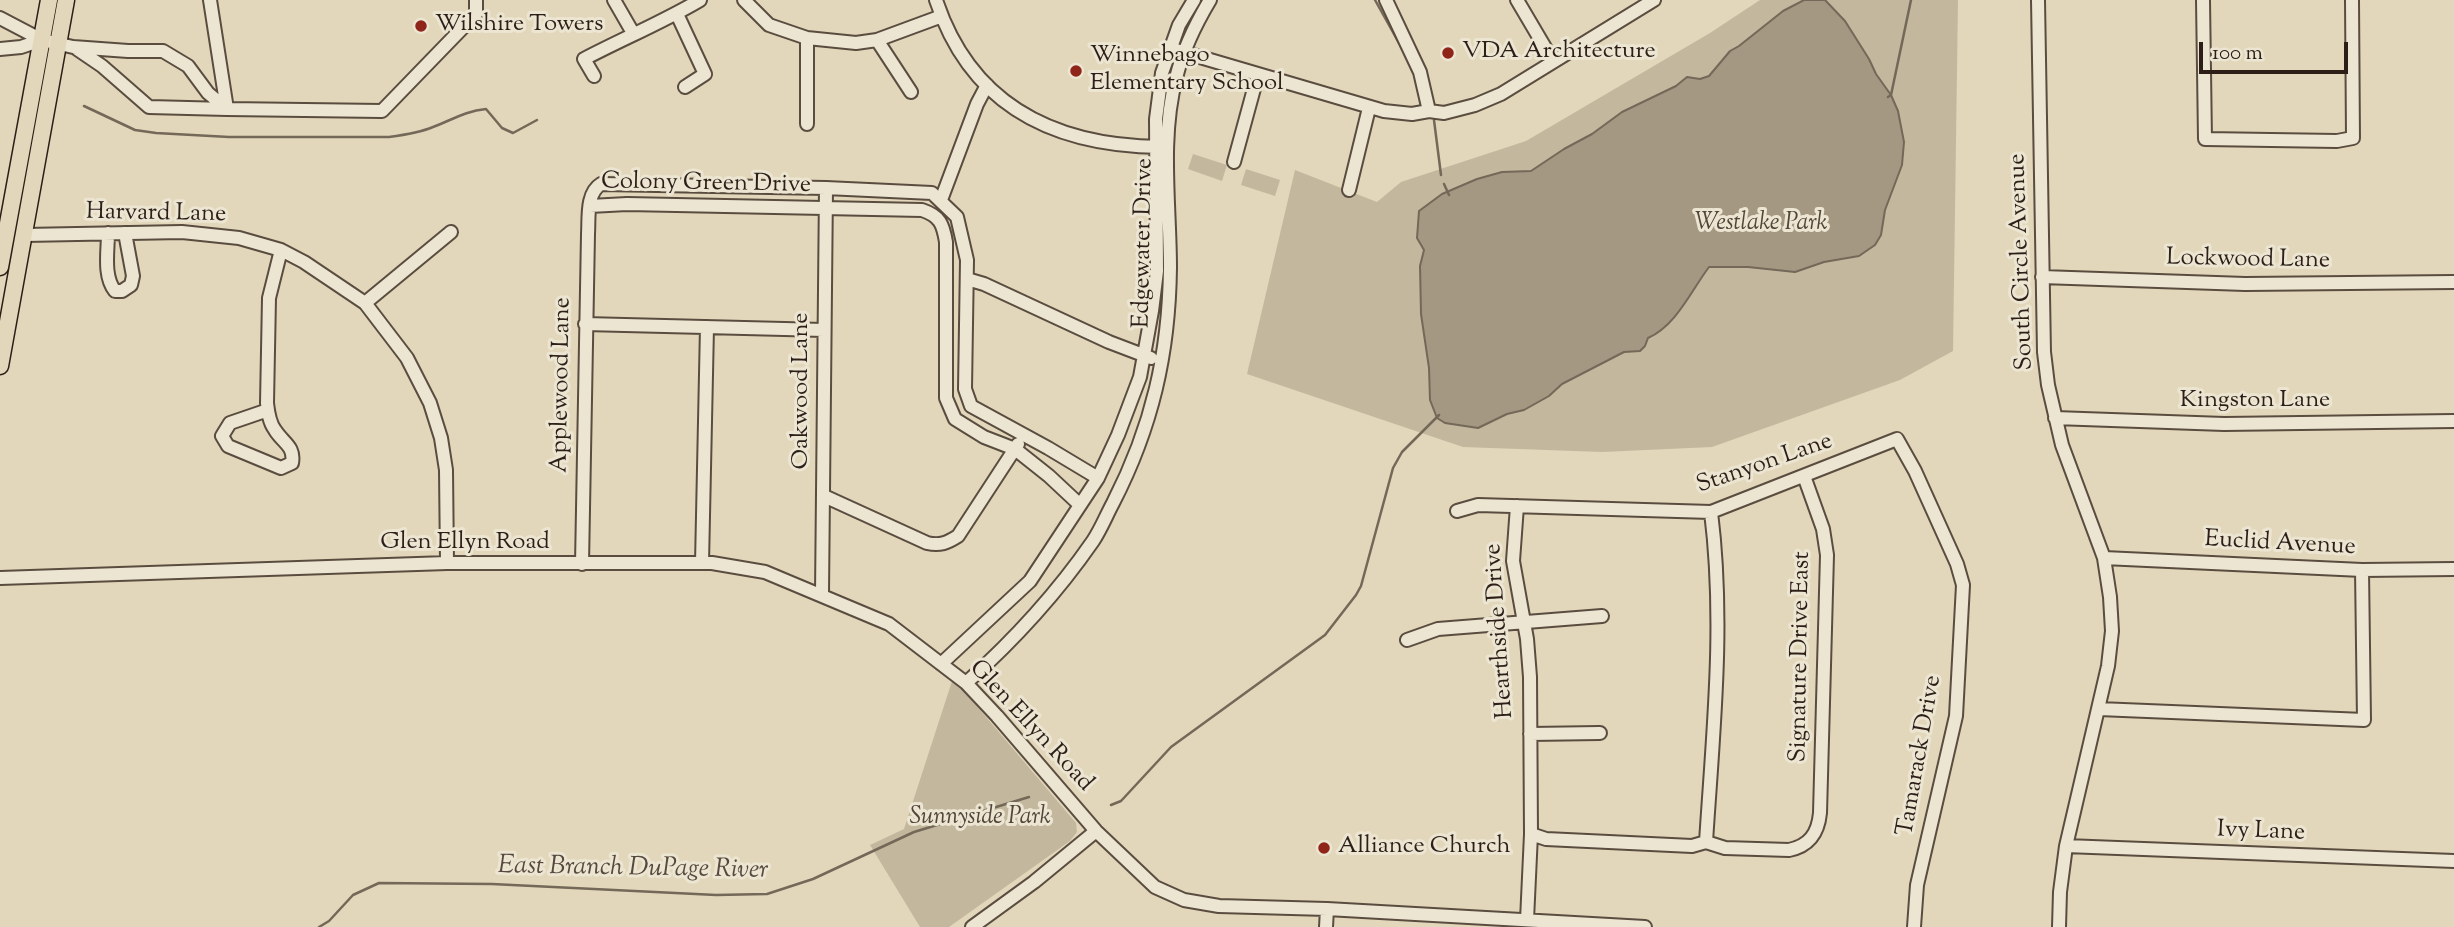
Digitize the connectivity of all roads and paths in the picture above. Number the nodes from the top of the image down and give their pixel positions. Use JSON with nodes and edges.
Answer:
{"nodes":[{"id":1,"x":49,"y":0,"type":"edge"},
{"id":2,"x":66,"y":0,"type":"edge"},
{"id":3,"x":210,"y":0,"type":"edge"},
{"id":4,"x":477,"y":0,"type":"edge"},
{"id":5,"x":614,"y":0,"type":"edge"},
{"id":6,"x":700,"y":0,"type":"edge"},
{"id":7,"x":744,"y":0,"type":"edge"},
{"id":8,"x":936,"y":0,"type":"edge"},
{"id":9,"x":1194,"y":0,"type":"edge"},
{"id":10,"x":1210,"y":0,"type":"edge"},
{"id":11,"x":1386,"y":0,"type":"edge"},
{"id":12,"x":1517,"y":0,"type":"edge"},
{"id":13,"x":1654,"y":0,"type":"edge"},
{"id":14,"x":2038,"y":0,"type":"edge"},
{"id":15,"x":2203,"y":0,"type":"edge"},
{"id":16,"x":2352,"y":0,"type":"edge"},
{"id":17,"x":677,"y":14,"type":"junction"},
{"id":18,"x":942,"y":16,"type":"junction"},
{"id":19,"x":0,"y":18,"type":"edge"},
{"id":20,"x":633,"y":33,"type":"junction"},
{"id":21,"x":807,"y":38,"type":"junction"},
{"id":22,"x":42,"y":40,"type":"junction"},
{"id":23,"x":877,"y":40,"type":"junction"},
{"id":24,"x":58,"y":44,"type":"junction"},
{"id":25,"x":75,"y":47,"type":"junction"},
{"id":26,"x":0,"y":49,"type":"edge"},
{"id":27,"x":1177,"y":51,"type":"junction"},
{"id":28,"x":1553,"y":61,"type":"junction"},
{"id":29,"x":1258,"y":74,"type":"junction"},
{"id":30,"x":594,"y":76,"type":"dead end"},
{"id":31,"x":987,"y":85,"type":"junction"},
{"id":32,"x":685,"y":87,"type":"dead end"},
{"id":33,"x":911,"y":92,"type":"dead end"},
{"id":34,"x":228,"y":108,"type":"junction"},
{"id":35,"x":1369,"y":108,"type":"junction"},
{"id":36,"x":1429,"y":111,"type":"junction"},
{"id":37,"x":807,"y":124,"type":"dead end"},
{"id":38,"x":1162,"y":146,"type":"junction"},
{"id":39,"x":1234,"y":162,"type":"dead end"},
{"id":40,"x":826,"y":188,"type":"junction"},
{"id":41,"x":1349,"y":190,"type":"dead end"},
{"id":42,"x":941,"y":200,"type":"junction"},
{"id":43,"x":590,"y":206,"type":"junction"},
{"id":44,"x":825,"y":208,"type":"junction"},
{"id":45,"x":451,"y":232,"type":"dead end"},
{"id":46,"x":108,"y":233,"type":"junction"},
{"id":47,"x":125,"y":233,"type":"junction"},
{"id":48,"x":25,"y":235,"type":"junction"},
{"id":49,"x":281,"y":250,"type":"junction"},
{"id":50,"x":0,"y":267,"type":"edge"},
{"id":51,"x":2042,"y":277,"type":"junction"},
{"id":52,"x":967,"y":279,"type":"junction"},
{"id":53,"x":2454,"y":282,"type":"edge"},
{"id":54,"x":365,"y":303,"type":"junction"},
{"id":55,"x":585,"y":324,"type":"junction"},
{"id":56,"x":707,"y":327,"type":"junction"},
{"id":57,"x":824,"y":330,"type":"junction"},
{"id":58,"x":1145,"y":356,"type":"junction"},
{"id":59,"x":1161,"y":362,"type":"junction"},
{"id":60,"x":0,"y":366,"type":"edge"},
{"id":61,"x":268,"y":410,"type":"junction"},
{"id":62,"x":2055,"y":418,"type":"junction"},
{"id":63,"x":2454,"y":421,"type":"edge"},
{"id":64,"x":1023,"y":434,"type":"junction"},
{"id":65,"x":1897,"y":439,"type":"joint"},
{"id":66,"x":1015,"y":449,"type":"junction"},
{"id":67,"x":1804,"y":476,"type":"junction"},
{"id":68,"x":1098,"y":478,"type":"junction"},
{"id":69,"x":824,"y":496,"type":"junction"},
{"id":70,"x":1080,"y":505,"type":"junction"},
{"id":71,"x":1517,"y":506,"type":"junction"},
{"id":72,"x":1457,"y":511,"type":"dead end"},
{"id":73,"x":1711,"y":512,"type":"junction"},
{"id":74,"x":2104,"y":558,"type":"junction"},
{"id":75,"x":447,"y":563,"type":"junction"},
{"id":76,"x":702,"y":563,"type":"junction"},
{"id":77,"x":582,"y":564,"type":"junction"},
{"id":78,"x":2454,"y":569,"type":"edge"},
{"id":79,"x":2362,"y":570,"type":"junction"},
{"id":80,"x":0,"y":578,"type":"edge"},
{"id":81,"x":822,"y":594,"type":"junction"},
{"id":82,"x":1602,"y":616,"type":"dead end"},
{"id":83,"x":1522,"y":622,"type":"junction"},
{"id":84,"x":1407,"y":640,"type":"dead end"},
{"id":85,"x":941,"y":664,"type":"junction"},
{"id":86,"x":966,"y":683,"type":"junction"},
{"id":87,"x":2099,"y":709,"type":"junction"},
{"id":88,"x":1601,"y":733,"type":"dead end"},
{"id":89,"x":1530,"y":734,"type":"junction"},
{"id":90,"x":1096,"y":831,"type":"junction"},
{"id":91,"x":1531,"y":834,"type":"junction"},
{"id":92,"x":1706,"y":842,"type":"junction"},
{"id":93,"x":2066,"y":846,"type":"junction"},
{"id":94,"x":2454,"y":862,"type":"edge"},
{"id":95,"x":1326,"y":909,"type":"junction"},
{"id":96,"x":1527,"y":920,"type":"junction"},
{"id":97,"x":972,"y":927,"type":"edge"},
{"id":98,"x":1326,"y":927,"type":"edge"},
{"id":99,"x":1645,"y":927,"type":"edge"},
{"id":100,"x":1914,"y":927,"type":"edge"},
{"id":101,"x":2059,"y":927,"type":"edge"}],
"edges":[{"from":1,"to":22,"type":"main road"},
{"from":2,"to":24,"type":"main road"},
{"from":3,"to":34,"type":"street"},
{"from":4,"to":34,"type":"street"},
{"from":5,"to":20,"type":"street"},
{"from":6,"to":17,"type":"street"},
{"from":7,"to":21,"type":"street"},
{"from":8,"to":18,"type":"street"},
{"from":9,"to":27,"type":"street","name":"Edgewater Drive"},
{"from":10,"to":27,"type":"street","name":"Edgewater Drive"},
{"from":11,"to":36,"type":"street"},
{"from":12,"to":28,"type":"street"},
{"from":13,"to":28,"type":"street"},
{"from":14,"to":51,"type":"street","name":"South Circle Avenue"},
{"from":15,"to":16,"type":"street"},
{"from":17,"to":20,"type":"street"},
{"from":17,"to":32,"type":"street"},
{"from":18,"to":23,"type":"street"},
{"from":18,"to":31,"type":"street"},
{"from":19,"to":22,"type":"street"},
{"from":20,"to":30,"type":"street"},
{"from":21,"to":23,"type":"street"},
{"from":21,"to":37,"type":"street"},
{"from":22,"to":24,"type":"street"},
{"from":22,"to":26,"type":"street"},
{"from":22,"to":50,"type":"main road"},
{"from":23,"to":33,"type":"street"},
{"from":24,"to":25,"type":"street"},
{"from":24,"to":48,"type":"main road"},
{"from":25,"to":34,"type":"street"},
{"from":25,"to":34,"type":"street"},
{"from":27,"to":29,"type":"street"},
{"from":27,"to":38,"type":"street","name":"Edgewater Drive"},
{"from":28,"to":36,"type":"street"},
{"from":29,"to":35,"type":"street"},
{"from":29,"to":39,"type":"street"},
{"from":31,"to":38,"type":"street"},
{"from":31,"to":42,"type":"street"},
{"from":35,"to":36,"type":"street"},
{"from":35,"to":41,"type":"street"},
{"from":38,"to":58,"type":"street","name":"Edgewater Drive"},
{"from":38,"to":59,"type":"street","name":"Edgewater Drive"},
{"from":40,"to":42,"type":"street","name":"Colony Green Drive"},
{"from":40,"to":43,"type":"street","name":"Colony Green Drive"},
{"from":40,"to":44,"type":"street","name":"Oakwood Lane"},
{"from":42,"to":52,"type":"street"},
{"from":43,"to":44,"type":"street","name":"Colony Green Drive"},
{"from":43,"to":55,"type":"street","name":"Applewood Lane"},
{"from":44,"to":57,"type":"street","name":"Oakwood Lane"},
{"from":44,"to":66,"type":"street","name":"Colony Green Drive"},
{"from":45,"to":54,"type":"street"},
{"from":46,"to":47,"type":"street","name":"Harvard Lane"},
{"from":46,"to":47,"type":"street"},
{"from":46,"to":48,"type":"street","name":"Harvard Lane"},
{"from":47,"to":49,"type":"street","name":"Harvard Lane"},
{"from":48,"to":60,"type":"main road"},
{"from":49,"to":54,"type":"street","name":"Harvard Lane"},
{"from":49,"to":61,"type":"street"},
{"from":51,"to":53,"type":"street","name":"Lockwood Lane"},
{"from":51,"to":62,"type":"street","name":"South Circle Avenue"},
{"from":52,"to":58,"type":"street"},
{"from":52,"to":64,"type":"street"},
{"from":54,"to":75,"type":"street","name":"Harvard Lane"},
{"from":55,"to":56,"type":"street"},
{"from":55,"to":77,"type":"street","name":"Applewood Lane"},
{"from":56,"to":57,"type":"street"},
{"from":56,"to":76,"type":"street"},
{"from":57,"to":69,"type":"street","name":"Oakwood Lane"},
{"from":58,"to":59,"type":"street"},
{"from":58,"to":68,"type":"street","name":"Edgewater Drive"},
{"from":59,"to":86,"type":"street","name":"Edgewater Drive"},
{"from":61,"to":61,"type":"street"},
{"from":62,"to":63,"type":"street","name":"Kingston Lane"},
{"from":62,"to":74,"type":"street","name":"South Circle Avenue"},
{"from":64,"to":66,"type":"street"},
{"from":64,"to":68,"type":"street"},
{"from":65,"to":67,"type":"street","name":"Stanyon Lane"},
{"from":65,"to":100,"type":"street","name":"Tamarack Drive"},
{"from":66,"to":69,"type":"street"},
{"from":66,"to":70,"type":"street","name":"Colony Green Drive"},
{"from":67,"to":73,"type":"street","name":"Stanyon Lane"},
{"from":67,"to":92,"type":"street","name":"Signature Drive East"},
{"from":68,"to":70,"type":"street","name":"Edgewater Drive"},
{"from":69,"to":81,"type":"street","name":"Oakwood Lane"},
{"from":70,"to":85,"type":"street","name":"Edgewater Drive"},
{"from":71,"to":72,"type":"street","name":"Stanyon Lane"},
{"from":71,"to":73,"type":"street","name":"Stanyon Lane"},
{"from":71,"to":83,"type":"street","name":"Hearthside Drive"},
{"from":73,"to":92,"type":"street"},
{"from":74,"to":79,"type":"street","name":"Euclid Avenue"},
{"from":74,"to":87,"type":"street","name":"South Circle Avenue"},
{"from":75,"to":77,"type":"street","name":"Glen Ellyn Road"},
{"from":75,"to":80,"type":"street","name":"Glen Ellyn Road"},
{"from":76,"to":77,"type":"street","name":"Glen Ellyn Road"},
{"from":76,"to":81,"type":"street","name":"Glen Ellyn Road"},
{"from":78,"to":79,"type":"street","name":"Euclid Avenue"},
{"from":79,"to":87,"type":"street"},
{"from":81,"to":85,"type":"street","name":"Glen Ellyn Road"},
{"from":82,"to":83,"type":"street"},
{"from":83,"to":84,"type":"street"},
{"from":83,"to":89,"type":"street","name":"Hearthside Drive"},
{"from":85,"to":86,"type":"street","name":"Glen Ellyn Road"},
{"from":86,"to":90,"type":"street","name":"Glen Ellyn Road"},
{"from":87,"to":93,"type":"street","name":"South Circle Avenue"},
{"from":88,"to":89,"type":"street"},
{"from":89,"to":91,"type":"street","name":"Hearthside Drive"},
{"from":90,"to":95,"type":"street","name":"Glen Ellyn Road"},
{"from":90,"to":97,"type":"street"},
{"from":91,"to":92,"type":"street"},
{"from":91,"to":96,"type":"street","name":"Hearthside Drive"},
{"from":93,"to":94,"type":"street","name":"Ivy Lane"},
{"from":93,"to":101,"type":"street","name":"South Circle Avenue"},
{"from":95,"to":96,"type":"street","name":"Glen Ellyn Road"},
{"from":95,"to":98,"type":"street"},
{"from":96,"to":99,"type":"street","name":"Glen Ellyn Road"}]}
